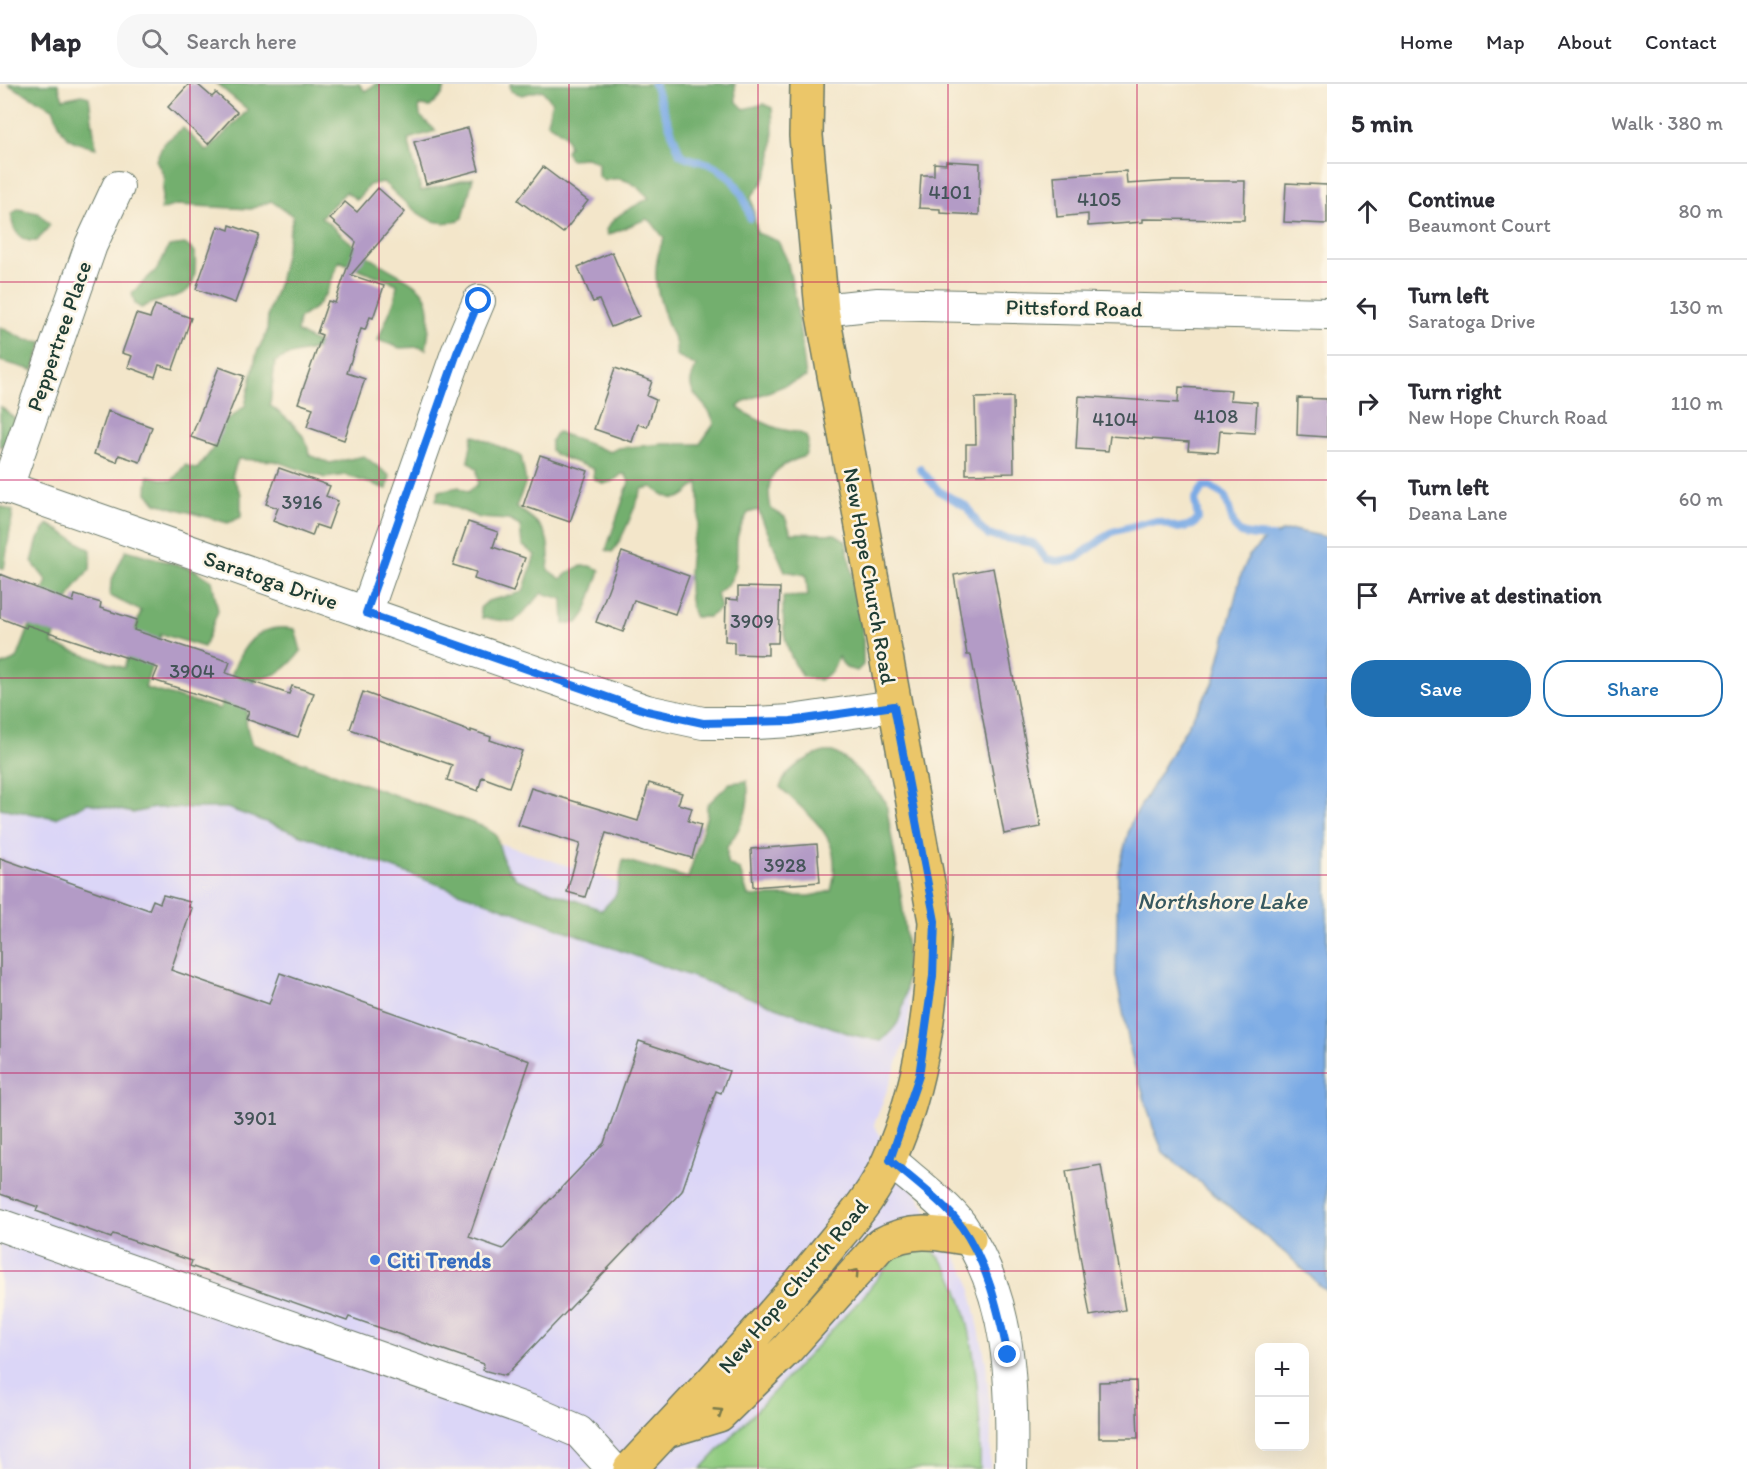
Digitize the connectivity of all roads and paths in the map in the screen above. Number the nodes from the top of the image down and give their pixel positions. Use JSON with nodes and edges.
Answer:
{"nodes":[{"id":1,"x":807,"y":84,"type":"edge"},
{"id":2,"x":118,"y":187,"type":"dead end"},
{"id":3,"x":479,"y":301,"type":"dead end"},
{"id":4,"x":822,"y":310,"type":"junction"},
{"id":5,"x":1327,"y":314,"type":"edge"},
{"id":6,"x":3,"y":486,"type":"edge"},
{"id":7,"x":366,"y":613,"type":"junction"},
{"id":8,"x":894,"y":706,"type":"junction"},
{"id":9,"x":890,"y":1160,"type":"junction"},
{"id":10,"x":0,"y":1225,"type":"edge"},
{"id":11,"x":969,"y":1239,"type":"junction"},
{"id":12,"x":664,"y":1432,"type":"junction"},
{"id":13,"x":613,"y":1469,"type":"edge"},
{"id":14,"x":630,"y":1469,"type":"edge"},
{"id":15,"x":1011,"y":1469,"type":"edge"}],
"edges":[{"from":1,"to":4,"type":"main road","name":"New Hope Church Road"},
{"from":2,"to":6,"type":"street","name":"Peppertree Place"},
{"from":3,"to":7,"type":"street"},
{"from":4,"to":5,"type":"street","name":"Pittsford Road"},
{"from":4,"to":8,"type":"main road","name":"New Hope Church Road"},
{"from":6,"to":7,"type":"street","name":"Saratoga Drive"},
{"from":7,"to":8,"type":"street","name":"Saratoga Drive"},
{"from":8,"to":9,"type":"main road","name":"New Hope Church Road"},
{"from":9,"to":11,"type":"street"},
{"from":9,"to":12,"type":"main road","name":"New Hope Church Road"},
{"from":10,"to":13,"type":"street"},
{"from":12,"to":11,"type":"main road","one_way":true},
{"from":11,"to":15,"type":"street"},
{"from":12,"to":14,"type":"main road","name":"New Hope Church Road"}]}
